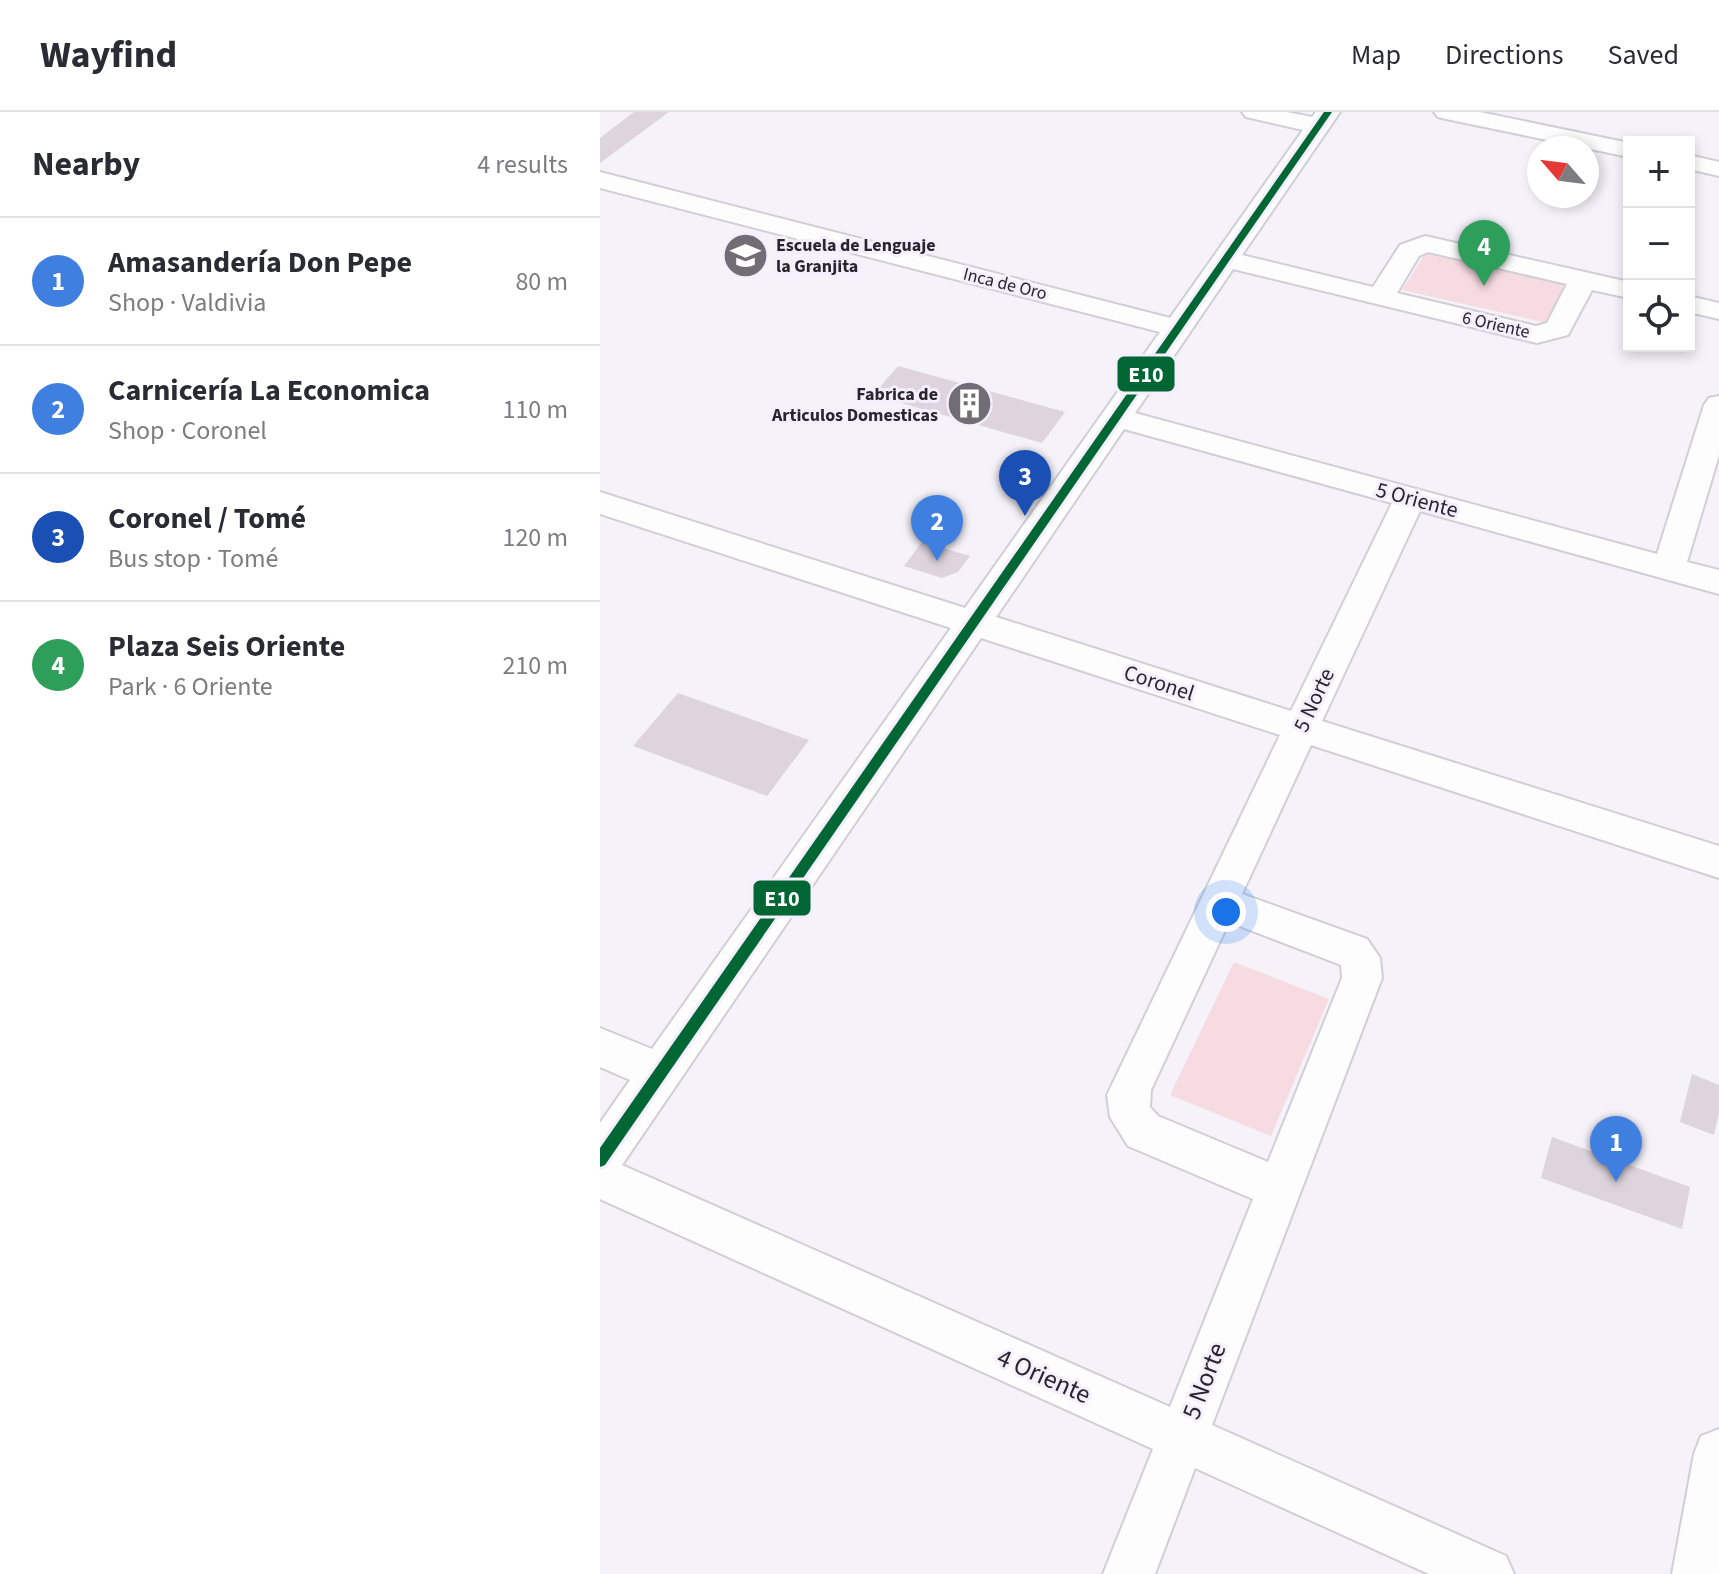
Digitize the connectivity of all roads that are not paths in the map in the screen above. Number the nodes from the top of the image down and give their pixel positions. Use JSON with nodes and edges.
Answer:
{"nodes":[{"id":1,"x":1254,"y":112,"type":"edge"},
{"id":2,"x":1446,"y":112,"type":"edge"},
{"id":3,"x":1323,"y":119,"type":"edge"},
{"id":4,"x":1623,"y":149,"type":"edge"},
{"id":5,"x":1695,"y":163,"type":"edge"},
{"id":6,"x":1719,"y":169,"type":"edge"},
{"id":7,"x":600,"y":180,"type":"edge"},
{"id":8,"x":1226,"y":259,"type":"junction"},
{"id":9,"x":1583,"y":280,"type":"junction"},
{"id":10,"x":1623,"y":289,"type":"edge"},
{"id":11,"x":1380,"y":298,"type":"junction"},
{"id":12,"x":1695,"y":305,"type":"edge"},
{"id":13,"x":1719,"y":311,"type":"edge"},
{"id":14,"x":1178,"y":328,"type":"junction"},
{"id":15,"x":1719,"y":405,"type":"edge"},
{"id":16,"x":1116,"y":417,"type":"junction"},
{"id":17,"x":1410,"y":498,"type":"junction"},
{"id":18,"x":600,"y":503,"type":"edge"},
{"id":19,"x":1669,"y":568,"type":"junction"},
{"id":20,"x":1719,"y":582,"type":"edge"},
{"id":21,"x":973,"y":623,"type":"junction"},
{"id":22,"x":1301,"y":728,"type":"junction"},
{"id":23,"x":1719,"y":862,"type":"edge"},
{"id":24,"x":1219,"y":902,"type":"junction"},
{"id":25,"x":600,"y":1047,"type":"edge"},
{"id":26,"x":661,"y":1073,"type":"junction"},
{"id":27,"x":600,"y":1160,"type":"edge"},
{"id":28,"x":600,"y":1177,"type":"edge"},
{"id":29,"x":1279,"y":1188,"type":"junction"},
{"id":30,"x":1182,"y":1437,"type":"junction"},
{"id":31,"x":1719,"y":1454,"type":"edge"},
{"id":32,"x":1129,"y":1574,"type":"edge"},
{"id":33,"x":1488,"y":1574,"type":"edge"},
{"id":34,"x":1698,"y":1574,"type":"edge"}],
"edges":[{"from":1,"to":3,"type":"street"},
{"from":2,"to":4,"type":"street"},
{"from":3,"to":8,"type":"street"},
{"from":5,"to":6,"type":"street"},
{"from":7,"to":14,"type":"street","name":"Inca de Oro"},
{"from":8,"to":11,"type":"street","name":"6 Oriente"},
{"from":8,"to":14,"type":"street"},
{"from":9,"to":10,"type":"street"},
{"from":9,"to":11,"type":"street"},
{"from":9,"to":11,"type":"street","name":"6 Oriente"},
{"from":12,"to":13,"type":"street"},
{"from":14,"to":16,"type":"street"},
{"from":15,"to":19,"type":"street"},
{"from":16,"to":17,"type":"street","name":"5 Oriente"},
{"from":16,"to":21,"type":"street"},
{"from":17,"to":19,"type":"street","name":"5 Oriente"},
{"from":17,"to":22,"type":"street","name":"5 Norte"},
{"from":18,"to":21,"type":"street","name":"Coronel"},
{"from":19,"to":20,"type":"street","name":"5 Oriente"},
{"from":21,"to":22,"type":"street","name":"Coronel"},
{"from":21,"to":26,"type":"street"},
{"from":22,"to":23,"type":"street","name":"Coronel"},
{"from":22,"to":24,"type":"street","name":"5 Norte"},
{"from":24,"to":29,"type":"street","name":"5 Norte"},
{"from":24,"to":29,"type":"street","name":"5 Norte"},
{"from":25,"to":26,"type":"street"},
{"from":26,"to":27,"type":"street"},
{"from":28,"to":30,"type":"street","name":"4 Oriente"},
{"from":29,"to":30,"type":"street","name":"5 Norte"},
{"from":30,"to":32,"type":"street","name":"5 Norte"},
{"from":30,"to":33,"type":"street","name":"4 Oriente"},
{"from":31,"to":34,"type":"street"}]}
